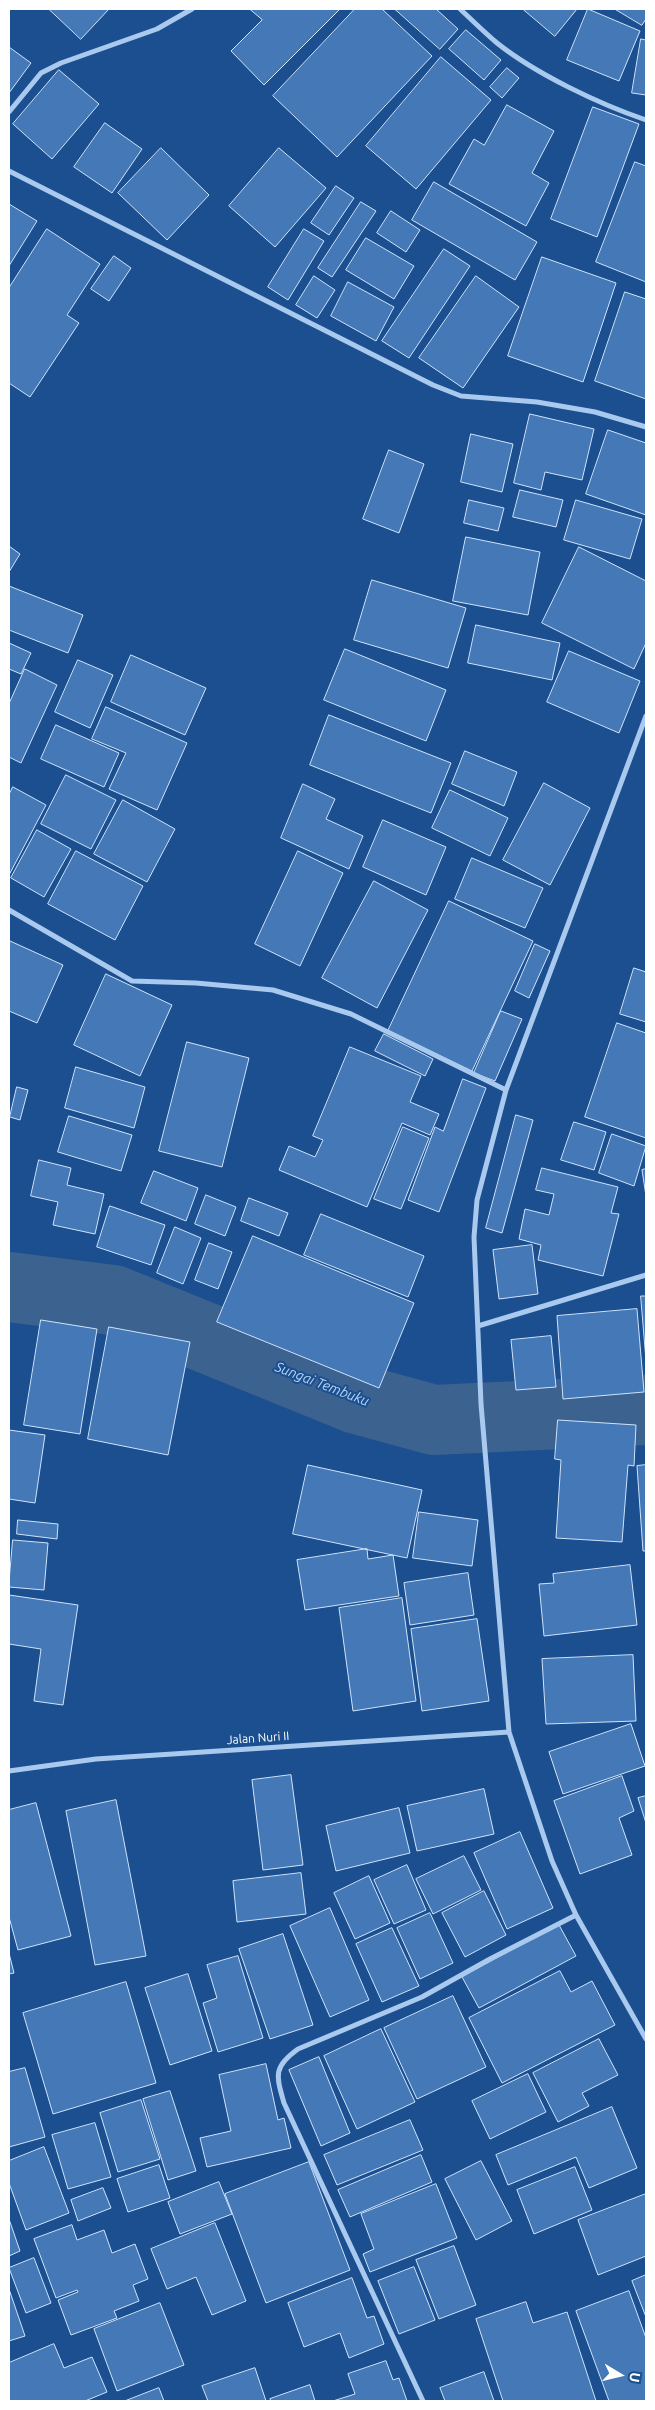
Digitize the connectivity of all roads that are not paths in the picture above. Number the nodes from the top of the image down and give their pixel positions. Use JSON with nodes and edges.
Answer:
{"nodes":[{"id":1,"x":192,"y":9,"type":"edge"},
{"id":2,"x":460,"y":9,"type":"edge"},
{"id":3,"x":9,"y":112,"type":"edge"},
{"id":4,"x":646,"y":120,"type":"edge"},
{"id":5,"x":9,"y":171,"type":"edge"},
{"id":6,"x":646,"y":427,"type":"edge"},
{"id":7,"x":646,"y":716,"type":"edge"},
{"id":8,"x":9,"y":910,"type":"edge"},
{"id":9,"x":506,"y":1090,"type":"junction"},
{"id":10,"x":646,"y":1275,"type":"edge"},
{"id":11,"x":478,"y":1326,"type":"junction"},
{"id":12,"x":509,"y":1732,"type":"junction"},
{"id":13,"x":9,"y":1771,"type":"edge"},
{"id":14,"x":576,"y":1915,"type":"junction"},
{"id":15,"x":646,"y":2039,"type":"edge"},
{"id":16,"x":423,"y":2401,"type":"edge"}],
"edges":[{"from":1,"to":3,"type":"street"},
{"from":2,"to":4,"type":"street"},
{"from":5,"to":6,"type":"street"},
{"from":7,"to":9,"type":"street"},
{"from":8,"to":9,"type":"street"},
{"from":9,"to":11,"type":"street"},
{"from":10,"to":11,"type":"street"},
{"from":11,"to":12,"type":"street"},
{"from":12,"to":13,"type":"street","name":"Jalan Nuri II"},
{"from":12,"to":14,"type":"street"},
{"from":14,"to":15,"type":"street"},
{"from":14,"to":16,"type":"street"}]}
